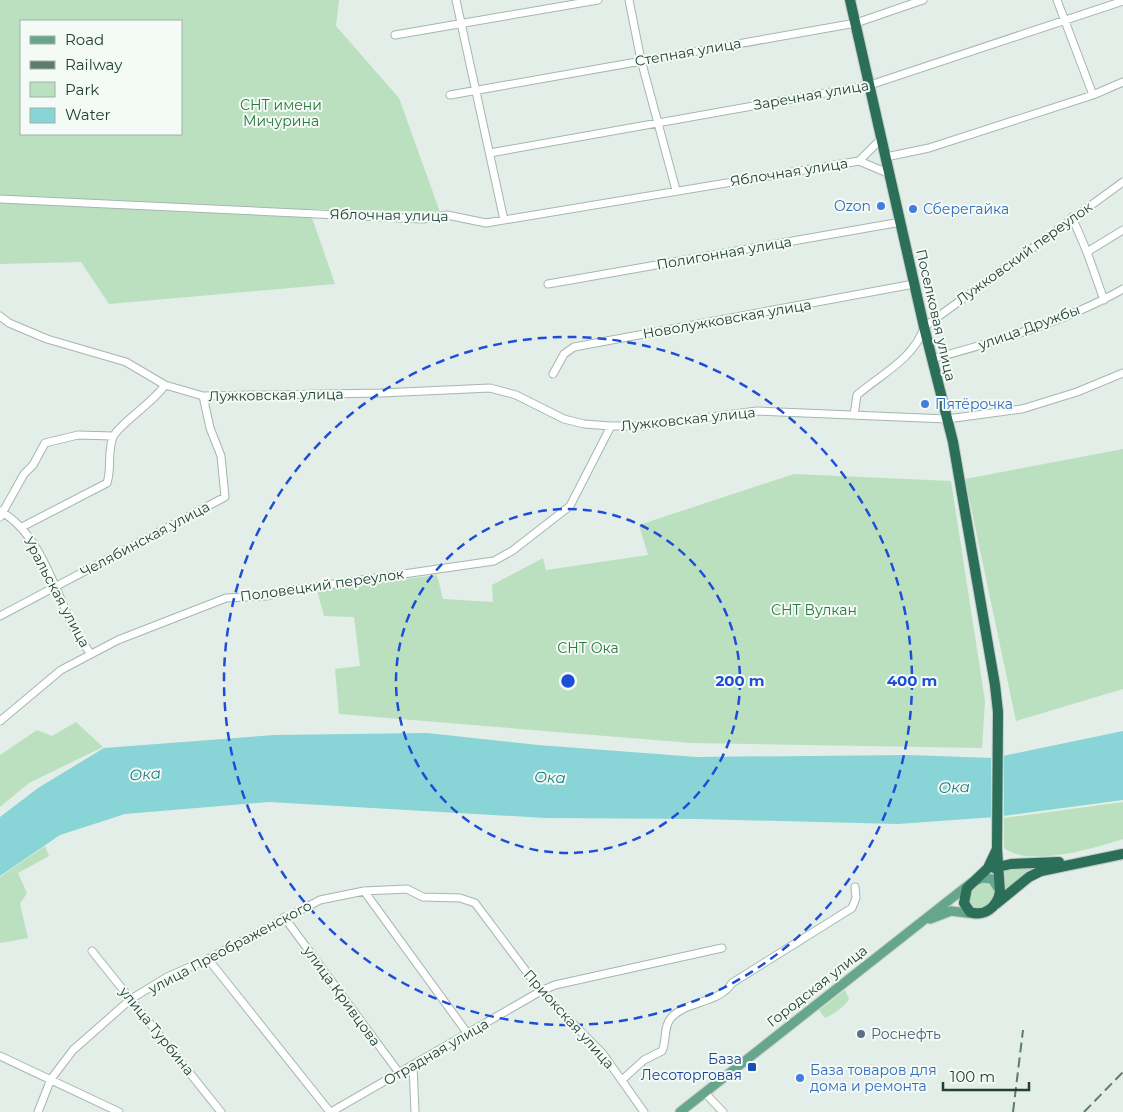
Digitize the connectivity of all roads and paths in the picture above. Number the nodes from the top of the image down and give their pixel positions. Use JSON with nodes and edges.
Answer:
{"nodes":[{"id":1,"x":456,"y":0,"type":"edge"},
{"id":2,"x":598,"y":0,"type":"edge"},
{"id":3,"x":629,"y":0,"type":"edge"},
{"id":4,"x":850,"y":0,"type":"edge"},
{"id":5,"x":923,"y":0,"type":"edge"},
{"id":6,"x":1057,"y":0,"type":"edge"},
{"id":7,"x":1123,"y":1,"type":"edge"},
{"id":8,"x":1065,"y":20,"type":"junction"},
{"id":9,"x":462,"y":23,"type":"junction"},
{"id":10,"x":856,"y":23,"type":"junction"},
{"id":11,"x":395,"y":34,"type":"dead end"},
{"id":12,"x":641,"y":60,"type":"junction"},
{"id":13,"x":1123,"y":82,"type":"edge"},
{"id":14,"x":870,"y":86,"type":"junction"},
{"id":15,"x":475,"y":90,"type":"junction"},
{"id":16,"x":450,"y":95,"type":"dead end"},
{"id":17,"x":1093,"y":96,"type":"junction"},
{"id":18,"x":658,"y":123,"type":"junction"},
{"id":19,"x":882,"y":138,"type":"junction"},
{"id":20,"x":490,"y":153,"type":"junction"},
{"id":21,"x":886,"y":157,"type":"junction"},
{"id":22,"x":859,"y":161,"type":"junction"},
{"id":23,"x":890,"y":174,"type":"junction"},
{"id":24,"x":1123,"y":182,"type":"edge"},
{"id":25,"x":676,"y":190,"type":"junction"},
{"id":26,"x":0,"y":199,"type":"edge"},
{"id":27,"x":1072,"y":217,"type":"junction"},
{"id":28,"x":504,"y":220,"type":"junction"},
{"id":29,"x":900,"y":222,"type":"junction"},
{"id":30,"x":1123,"y":230,"type":"edge"},
{"id":31,"x":1087,"y":252,"type":"junction"},
{"id":32,"x":548,"y":284,"type":"dead end"},
{"id":33,"x":914,"y":284,"type":"junction"},
{"id":34,"x":1123,"y":289,"type":"edge"},
{"id":35,"x":1104,"y":300,"type":"junction"},
{"id":36,"x":0,"y":316,"type":"edge"},
{"id":37,"x":924,"y":327,"type":"junction"},
{"id":38,"x":932,"y":360,"type":"junction"},
{"id":39,"x":1123,"y":373,"type":"edge"},
{"id":40,"x":553,"y":374,"type":"dead end"},
{"id":41,"x":165,"y":385,"type":"junction"},
{"id":42,"x":203,"y":396,"type":"junction"},
{"id":43,"x":854,"y":414,"type":"junction"},
{"id":44,"x":948,"y":419,"type":"junction"},
{"id":45,"x":611,"y":426,"type":"junction"},
{"id":46,"x":113,"y":436,"type":"junction"},
{"id":47,"x":1,"y":513,"type":"edge"},
{"id":48,"x":22,"y":527,"type":"junction"},
{"id":49,"x":57,"y":586,"type":"junction"},
{"id":50,"x":0,"y":616,"type":"edge"},
{"id":51,"x":91,"y":654,"type":"junction"},
{"id":52,"x":0,"y":721,"type":"edge"},
{"id":53,"x":997,"y":847,"type":"junction"},
{"id":54,"x":1123,"y":854,"type":"edge"},
{"id":55,"x":1027,"y":862,"type":"junction"},
{"id":56,"x":1080,"y":862,"type":"junction"},
{"id":57,"x":998,"y":866,"type":"junction"},
{"id":58,"x":982,"y":874,"type":"junction"},
{"id":59,"x":971,"y":882,"type":"junction"},
{"id":60,"x":855,"y":887,"type":"dead end"},
{"id":61,"x":364,"y":891,"type":"junction"},
{"id":62,"x":1000,"y":892,"type":"junction"},
{"id":63,"x":475,"y":903,"type":"joint"},
{"id":64,"x":994,"y":907,"type":"junction"},
{"id":65,"x":975,"y":914,"type":"junction"},
{"id":66,"x":284,"y":917,"type":"junction"},
{"id":67,"x":921,"y":924,"type":"junction"},
{"id":68,"x":722,"y":948,"type":"dead end"},
{"id":69,"x":92,"y":951,"type":"dead end"},
{"id":70,"x":208,"y":959,"type":"junction"},
{"id":71,"x":541,"y":991,"type":"junction"},
{"id":72,"x":132,"y":999,"type":"junction"},
{"id":73,"x":468,"y":1034,"type":"junction"},
{"id":74,"x":0,"y":1056,"type":"edge"},
{"id":75,"x":413,"y":1066,"type":"junction"},
{"id":76,"x":400,"y":1074,"type":"junction"},
{"id":77,"x":51,"y":1079,"type":"junction"},
{"id":78,"x":622,"y":1080,"type":"junction"},
{"id":79,"x":704,"y":1092,"type":"junction"},
{"id":80,"x":38,"y":1112,"type":"edge"},
{"id":81,"x":119,"y":1112,"type":"edge"},
{"id":82,"x":221,"y":1112,"type":"edge"},
{"id":83,"x":330,"y":1112,"type":"edge"},
{"id":84,"x":414,"y":1112,"type":"edge"},
{"id":85,"x":644,"y":1112,"type":"edge"},
{"id":86,"x":680,"y":1112,"type":"edge"},
{"id":87,"x":723,"y":1112,"type":"edge"}],
"edges":[{"from":1,"to":9,"type":"street"},
{"from":2,"to":9,"type":"street"},
{"from":3,"to":12,"type":"street"},
{"from":4,"to":10,"type":"highway","name":"Поселковая улица"},
{"from":5,"to":10,"type":"street","name":"Степная улица"},
{"from":6,"to":8,"type":"street"},
{"from":7,"to":8,"type":"street","name":"Заречная улица"},
{"from":8,"to":14,"type":"street","name":"Заречная улица"},
{"from":8,"to":17,"type":"street"},
{"from":9,"to":11,"type":"street"},
{"from":9,"to":15,"type":"street"},
{"from":10,"to":12,"type":"street","name":"Степная улица"},
{"from":10,"to":14,"type":"highway","name":"Поселковая улица"},
{"from":12,"to":15,"type":"street","name":"Степная улица"},
{"from":12,"to":18,"type":"street"},
{"from":13,"to":17,"type":"street"},
{"from":14,"to":18,"type":"street","name":"Заречная улица"},
{"from":14,"to":19,"type":"highway","name":"Поселковая улица"},
{"from":15,"to":16,"type":"street","name":"Степная улица"},
{"from":15,"to":20,"type":"street"},
{"from":17,"to":21,"type":"street"},
{"from":18,"to":20,"type":"street","name":"Заречная улица"},
{"from":18,"to":25,"type":"street"},
{"from":19,"to":21,"type":"highway","name":"Поселковая улица"},
{"from":19,"to":22,"type":"street"},
{"from":20,"to":28,"type":"street"},
{"from":21,"to":23,"type":"highway","name":"Поселковая улица"},
{"from":22,"to":23,"type":"street","name":"Яблочная улица"},
{"from":22,"to":25,"type":"street","name":"Яблочная улица"},
{"from":23,"to":29,"type":"highway","name":"Поселковая улица"},
{"from":24,"to":27,"type":"street","name":"Лужковский переулок"},
{"from":25,"to":28,"type":"street","name":"Яблочная улица"},
{"from":26,"to":28,"type":"street","name":"Яблочная улица"},
{"from":27,"to":31,"type":"street"},
{"from":27,"to":37,"type":"street","name":"Лужковский переулок"},
{"from":29,"to":32,"type":"street","name":"Полигонная улица"},
{"from":29,"to":33,"type":"highway","name":"Поселковая улица"},
{"from":30,"to":31,"type":"street"},
{"from":31,"to":35,"type":"street"},
{"from":33,"to":37,"type":"highway","name":"Поселковая улица"},
{"from":33,"to":40,"type":"street","name":"Новолужковская улица"},
{"from":34,"to":35,"type":"street","name":"улица Дружбы"},
{"from":35,"to":38,"type":"street","name":"улица Дружбы"},
{"from":36,"to":41,"type":"street","name":"Лужковская улица"},
{"from":37,"to":38,"type":"highway","name":"Поселковая улица"},
{"from":37,"to":43,"type":"street","name":"Лужковский переулок"},
{"from":38,"to":44,"type":"highway","name":"Поселковая улица"},
{"from":39,"to":44,"type":"street","name":"Лужковская улица"},
{"from":41,"to":42,"type":"street","name":"Лужковская улица"},
{"from":41,"to":46,"type":"street"},
{"from":42,"to":45,"type":"street","name":"Лужковская улица"},
{"from":42,"to":49,"type":"street","name":"Челябинская улица"},
{"from":43,"to":44,"type":"street","name":"Лужковская улица"},
{"from":43,"to":45,"type":"street","name":"Лужковская улица"},
{"from":44,"to":53,"type":"highway","name":"Поселковая улица"},
{"from":45,"to":51,"type":"street","name":"Половецкий переулок"},
{"from":46,"to":47,"type":"street"},
{"from":46,"to":48,"type":"street"},
{"from":47,"to":48,"type":"street","name":"Уральская улица"},
{"from":48,"to":49,"type":"street","name":"Уральская улица"},
{"from":49,"to":50,"type":"street","name":"Челябинская улица"},
{"from":49,"to":51,"type":"street","name":"Уральская улица"},
{"from":51,"to":52,"type":"street","name":"Половецкий переулок"},
{"from":53,"to":55,"type":"highway"},
{"from":53,"to":57,"type":"highway","name":"Поселковая улица"},
{"from":53,"to":58,"type":"highway"},
{"from":54,"to":56,"type":"highway"},
{"from":55,"to":56,"type":"highway"},
{"from":55,"to":57,"type":"highway"},
{"from":56,"to":64,"type":"highway"},
{"from":57,"to":58,"type":"highway"},
{"from":57,"to":62,"type":"highway","name":"Поселковая улица"},
{"from":58,"to":59,"type":"highway"},
{"from":59,"to":62,"type":"main road"},
{"from":59,"to":65,"type":"highway"},
{"from":59,"to":67,"type":"main road","name":"Городская улица"},
{"from":60,"to":78,"type":"street"},
{"from":61,"to":63,"type":"street","name":"улица Преображенского"},
{"from":61,"to":66,"type":"street","name":"улица Преображенского"},
{"from":61,"to":73,"type":"street"},
{"from":62,"to":64,"type":"highway"},
{"from":63,"to":71,"type":"street","name":"Приокская улица"},
{"from":64,"to":65,"type":"highway"},
{"from":65,"to":67,"type":"main road"},
{"from":66,"to":70,"type":"street","name":"улица Преображенского"},
{"from":66,"to":76,"type":"street","name":"улица Кривцова"},
{"from":67,"to":79,"type":"main road","name":"Городская улица"},
{"from":68,"to":71,"type":"street","name":"Отрадная улица"},
{"from":69,"to":72,"type":"street","name":"улица Турбина"},
{"from":70,"to":72,"type":"street","name":"улица Преображенского"},
{"from":70,"to":83,"type":"street"},
{"from":71,"to":73,"type":"street","name":"Отрадная улица"},
{"from":71,"to":78,"type":"street","name":"Приокская улица"},
{"from":72,"to":77,"type":"street","name":"улица Преображенского"},
{"from":72,"to":82,"type":"street","name":"улица Турбина"},
{"from":73,"to":75,"type":"street","name":"Отрадная улица"},
{"from":74,"to":77,"type":"street"},
{"from":75,"to":76,"type":"street","name":"Отрадная улица"},
{"from":75,"to":84,"type":"street"},
{"from":76,"to":83,"type":"street","name":"Отрадная улица"},
{"from":77,"to":80,"type":"street","name":"улица Преображенского"},
{"from":77,"to":81,"type":"street"},
{"from":78,"to":85,"type":"street","name":"Приокская улица"},
{"from":79,"to":86,"type":"main road","name":"Городская улица"},
{"from":79,"to":87,"type":"street"}]}
